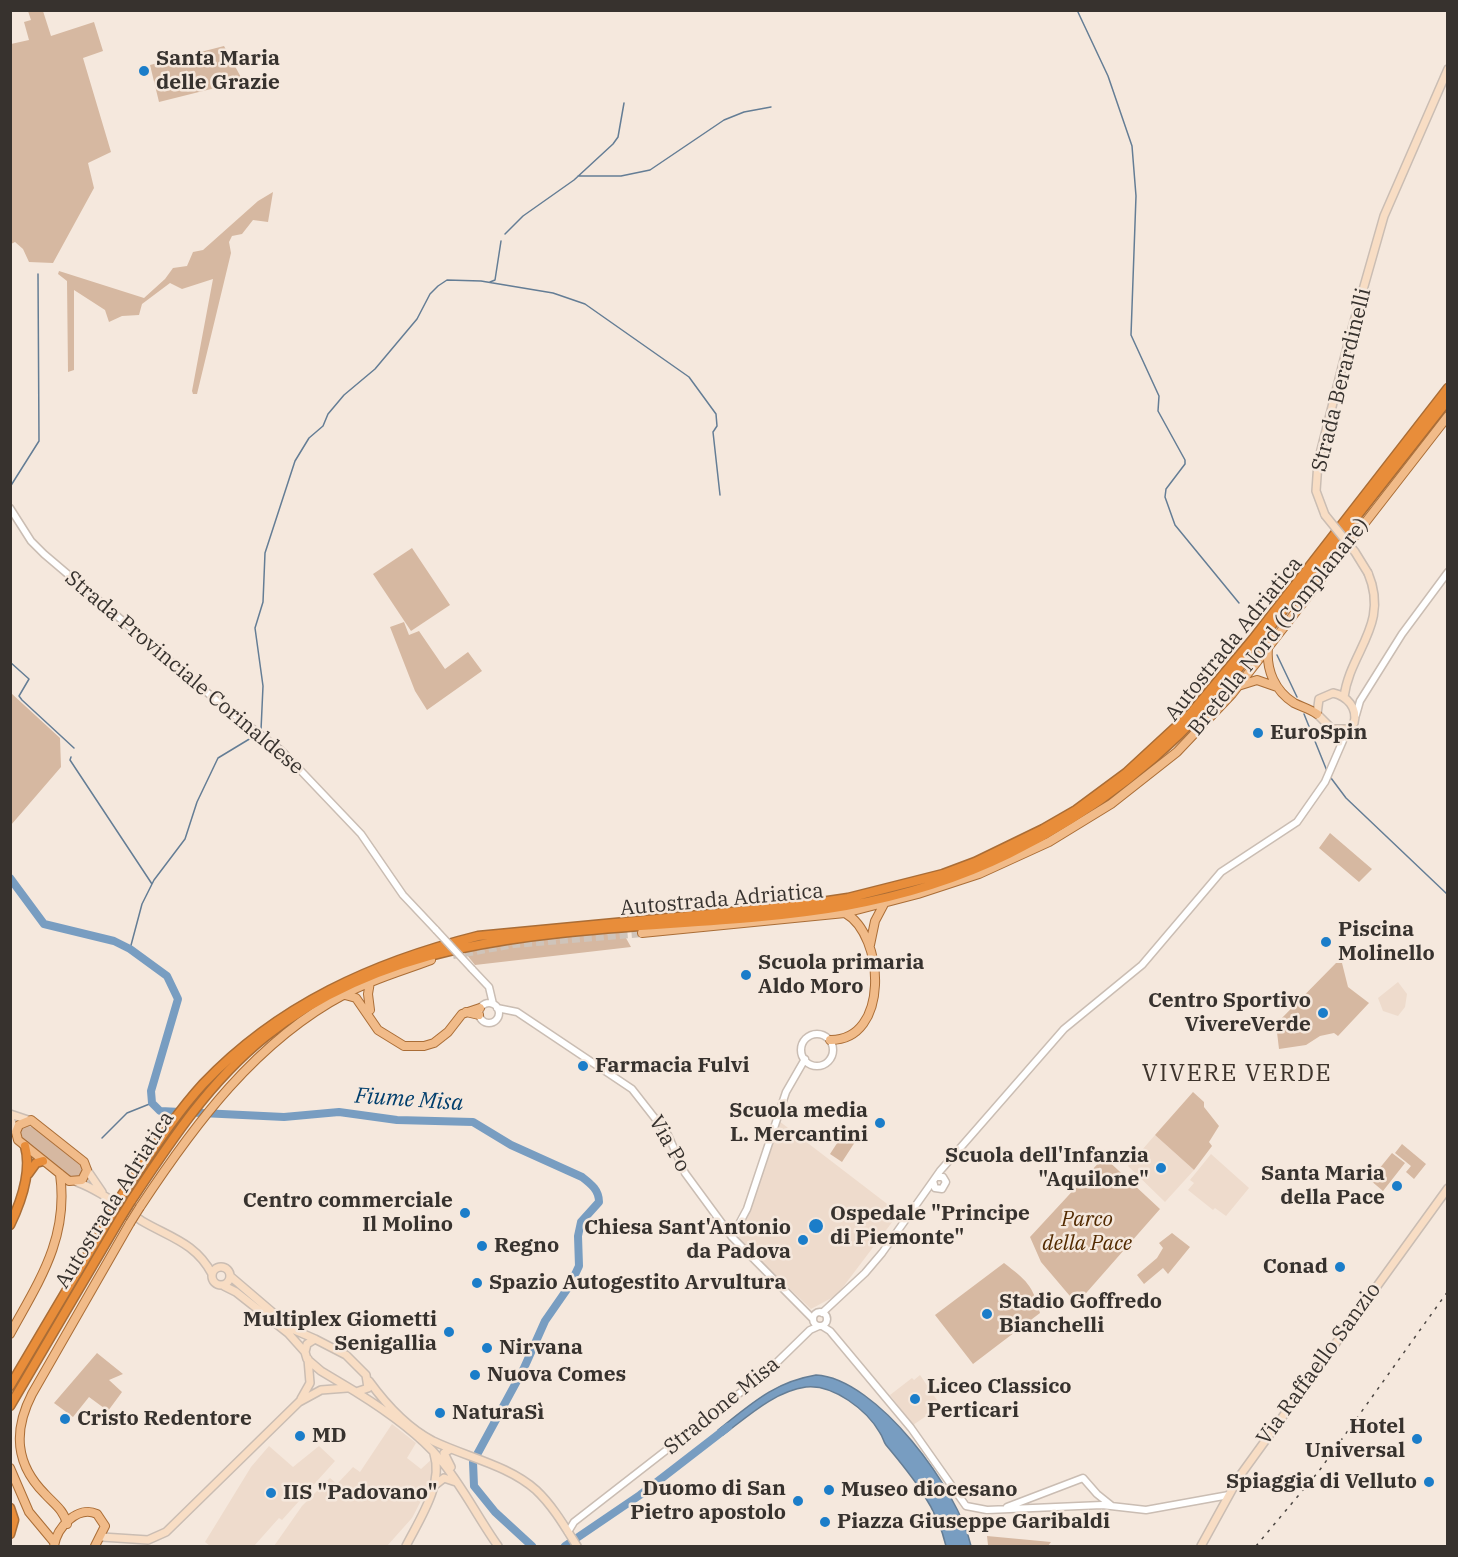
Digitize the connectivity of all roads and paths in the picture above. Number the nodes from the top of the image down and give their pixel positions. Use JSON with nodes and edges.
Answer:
{"nodes":[{"id":1,"x":1448,"y":69,"type":"edge"},
{"id":2,"x":1448,"y":388,"type":"edge"},
{"id":3,"x":1448,"y":400,"type":"edge"},
{"id":4,"x":1448,"y":416,"type":"edge"},
{"id":5,"x":10,"y":508,"type":"edge"},
{"id":6,"x":1448,"y":572,"type":"edge"},
{"id":7,"x":1263,"y":632,"type":"junction"},
{"id":8,"x":1256,"y":641,"type":"junction"},
{"id":9,"x":1268,"y":647,"type":"junction"},
{"id":10,"x":1253,"y":667,"type":"junction"},
{"id":11,"x":1268,"y":668,"type":"junction"},
{"id":12,"x":1257,"y":680,"type":"junction"},
{"id":13,"x":1347,"y":684,"type":"junction"},
{"id":14,"x":1237,"y":686,"type":"junction"},
{"id":15,"x":1277,"y":687,"type":"junction"},
{"id":16,"x":1333,"y":693,"type":"junction"},
{"id":17,"x":1365,"y":694,"type":"junction"},
{"id":18,"x":1346,"y":699,"type":"junction"},
{"id":19,"x":1317,"y":703,"type":"junction"},
{"id":20,"x":1304,"y":707,"type":"junction"},
{"id":21,"x":1317,"y":714,"type":"junction"},
{"id":22,"x":1356,"y":716,"type":"junction"},
{"id":23,"x":1348,"y":729,"type":"junction"},
{"id":24,"x":1337,"y":730,"type":"junction"},
{"id":25,"x":1343,"y":744,"type":"junction"},
{"id":26,"x":884,"y":904,"type":"junction"},
{"id":27,"x":866,"y":908,"type":"junction"},
{"id":28,"x":845,"y":913,"type":"junction"},
{"id":29,"x":875,"y":921,"type":"junction"},
{"id":30,"x":858,"y":924,"type":"junction"},
{"id":31,"x":642,"y":933,"type":"tunnel mouth"},
{"id":32,"x":870,"y":946,"type":"junction"},
{"id":33,"x":434,"y":959,"type":"dead end"},
{"id":34,"x":370,"y":982,"type":"junction"},
{"id":35,"x":358,"y":987,"type":"junction"},
{"id":36,"x":368,"y":994,"type":"junction"},
{"id":37,"x":343,"y":995,"type":"junction"},
{"id":38,"x":356,"y":998,"type":"junction"},
{"id":39,"x":487,"y":1008,"type":"junction"},
{"id":40,"x":507,"y":1009,"type":"junction"},
{"id":41,"x":498,"y":1016,"type":"junction"},
{"id":42,"x":372,"y":1020,"type":"junction"},
{"id":43,"x":831,"y":1044,"type":"junction"},
{"id":44,"x":807,"y":1061,"type":"junction"},
{"id":45,"x":10,"y":1114,"type":"edge"},
{"id":46,"x":10,"y":1119,"type":"edge"},
{"id":47,"x":28,"y":1120,"type":"junction"},
{"id":48,"x":16,"y":1132,"type":"junction"},
{"id":49,"x":25,"y":1146,"type":"junction"},
{"id":50,"x":43,"y":1161,"type":"junction"},
{"id":51,"x":87,"y":1170,"type":"junction"},
{"id":52,"x":60,"y":1174,"type":"junction"},
{"id":53,"x":74,"y":1182,"type":"junction"},
{"id":54,"x":25,"y":1183,"type":"junction"},
{"id":55,"x":1448,"y":1188,"type":"edge"},
{"id":56,"x":62,"y":1195,"type":"junction"},
{"id":57,"x":106,"y":1196,"type":"junction"},
{"id":58,"x":10,"y":1225,"type":"edge"},
{"id":59,"x":732,"y":1237,"type":"junction"},
{"id":60,"x":204,"y":1261,"type":"junction"},
{"id":61,"x":218,"y":1267,"type":"junction"},
{"id":62,"x":212,"y":1274,"type":"junction"},
{"id":63,"x":230,"y":1276,"type":"junction"},
{"id":64,"x":224,"y":1286,"type":"junction"},
{"id":65,"x":820,"y":1320,"type":"junction"},
{"id":66,"x":10,"y":1334,"type":"edge"},
{"id":67,"x":315,"y":1339,"type":"junction"},
{"id":68,"x":30,"y":1352,"type":"junction"},
{"id":69,"x":306,"y":1355,"type":"junction"},
{"id":70,"x":10,"y":1373,"type":"edge"},
{"id":71,"x":369,"y":1381,"type":"junction"},
{"id":72,"x":10,"y":1386,"type":"edge"},
{"id":73,"x":347,"y":1388,"type":"junction"},
{"id":74,"x":356,"y":1392,"type":"junction"},
{"id":75,"x":299,"y":1401,"type":"junction"},
{"id":76,"x":10,"y":1406,"type":"edge"},
{"id":77,"x":453,"y":1449,"type":"junction"},
{"id":78,"x":433,"y":1452,"type":"junction"},
{"id":79,"x":10,"y":1468,"type":"edge"},
{"id":80,"x":456,"y":1482,"type":"junction"},
{"id":81,"x":433,"y":1487,"type":"junction"},
{"id":82,"x":1097,"y":1494,"type":"junction"},
{"id":83,"x":1229,"y":1495,"type":"junction"},
{"id":84,"x":466,"y":1497,"type":"junction"},
{"id":85,"x":1029,"y":1499,"type":"junction"},
{"id":86,"x":1210,"y":1499,"type":"junction"},
{"id":87,"x":1092,"y":1505,"type":"junction"},
{"id":88,"x":1112,"y":1506,"type":"junction"},
{"id":89,"x":59,"y":1507,"type":"junction"},
{"id":90,"x":10,"y":1508,"type":"edge"},
{"id":91,"x":1001,"y":1509,"type":"junction"},
{"id":92,"x":1029,"y":1509,"type":"junction"},
{"id":93,"x":1221,"y":1509,"type":"junction"},
{"id":94,"x":77,"y":1513,"type":"junction"},
{"id":95,"x":574,"y":1522,"type":"junction"},
{"id":96,"x":562,"y":1523,"type":"junction"},
{"id":97,"x":67,"y":1524,"type":"junction"},
{"id":98,"x":105,"y":1526,"type":"junction"},
{"id":99,"x":46,"y":1532,"type":"junction"},
{"id":100,"x":568,"y":1532,"type":"junction"},
{"id":101,"x":60,"y":1533,"type":"junction"},
{"id":102,"x":10,"y":1534,"type":"edge"},
{"id":103,"x":117,"y":1536,"type":"junction"},
{"id":104,"x":102,"y":1537,"type":"junction"},
{"id":105,"x":54,"y":1544,"type":"edge"},
{"id":106,"x":95,"y":1546,"type":"edge"},
{"id":107,"x":406,"y":1546,"type":"edge"},
{"id":108,"x":498,"y":1546,"type":"edge"},
{"id":109,"x":577,"y":1546,"type":"edge"},
{"id":110,"x":1201,"y":1546,"type":"edge"}],
"edges":[{"from":1,"to":13,"type":"main road","name":"Strada Berardinelli","bridge":true},
{"from":2,"to":7,"type":"highway","name":"Autostrada Adriatica"},
{"from":3,"to":7,"type":"highway","name":"Autostrada Adriatica"},
{"from":4,"to":9,"type":"main road","name":"Bretella Nord (Complanare)"},
{"from":5,"to":39,"type":"street","name":"Strada Provinciale Corinaldese","bridge":true},
{"from":6,"to":17,"type":"street"},
{"from":7,"to":8,"type":"highway","name":"Autostrada Adriatica"},
{"from":8,"to":68,"type":"highway","name":"Autostrada Adriatica","bridge":true},
{"from":8,"to":76,"type":"highway","name":"Autostrada Adriatica","bridge":true},
{"from":9,"to":10,"type":"main road","name":"Bretella Nord (Complanare)"},
{"from":9,"to":11,"type":"main road"},
{"from":10,"to":11,"type":"main road"},
{"from":10,"to":12,"type":"main road"},
{"from":10,"to":14,"type":"main road","name":"Bretella Nord (Complanare)"},
{"from":11,"to":15,"type":"main road"},
{"from":12,"to":14,"type":"main road"},
{"from":12,"to":15,"type":"main road"},
{"from":13,"to":16,"type":"main road"},
{"from":13,"to":18,"type":"main road","name":"Strada Berardinelli"},
{"from":14,"to":26,"type":"main road","name":"Bretella Nord (Complanare)"},
{"from":15,"to":20,"type":"main road"},
{"from":16,"to":18,"type":"main road"},
{"from":16,"to":19,"type":"main road"},
{"from":17,"to":18,"type":"street"},
{"from":17,"to":22,"type":"street"},
{"from":18,"to":22,"type":"main road"},
{"from":19,"to":20,"type":"main road"},
{"from":19,"to":21,"type":"main road"},
{"from":20,"to":21,"type":"main road"},
{"from":21,"to":24,"type":"main road"},
{"from":22,"to":23,"type":"main road"},
{"from":23,"to":24,"type":"main road"},
{"from":23,"to":25,"type":"street"},
{"from":24,"to":25,"type":"street"},
{"from":25,"to":65,"type":"street","name":"Stradone Misa"},
{"from":26,"to":27,"type":"main road","name":"Bretella Nord (Complanare)"},
{"from":26,"to":29,"type":"main road"},
{"from":27,"to":28,"type":"main road","name":"Bretella Nord (Complanare)"},
{"from":27,"to":29,"type":"main road"},
{"from":27,"to":30,"type":"main road"},
{"from":28,"to":30,"type":"main road"},
{"from":28,"to":31,"type":"main road","name":"Bretella Nord (Complanare)"},
{"from":29,"to":32,"type":"main road"},
{"from":30,"to":32,"type":"main road"},
{"from":32,"to":43,"type":"main road"},
{"from":33,"to":34,"type":"main road"},
{"from":34,"to":35,"type":"main road"},
{"from":34,"to":36,"type":"main road"},
{"from":35,"to":36,"type":"main road"},
{"from":35,"to":37,"type":"main road"},
{"from":35,"to":38,"type":"main road"},
{"from":36,"to":42,"type":"main road"},
{"from":37,"to":38,"type":"main road"},
{"from":37,"to":89,"type":"main road","bridge":true},
{"from":38,"to":42,"type":"main road"},
{"from":39,"to":40,"type":"street","name":"Via Po"},
{"from":39,"to":41,"type":"street"},
{"from":39,"to":41,"type":"street"},
{"from":39,"to":42,"type":"main road"},
{"from":40,"to":41,"type":"street"},
{"from":40,"to":59,"type":"street","name":"Via Po"},
{"from":43,"to":44,"type":"street"},
{"from":43,"to":44,"type":"street"},
{"from":44,"to":59,"type":"street"},
{"from":45,"to":47,"type":"main road"},
{"from":46,"to":48,"type":"main road"},
{"from":47,"to":48,"type":"main road"},
{"from":47,"to":51,"type":"main road"},
{"from":48,"to":49,"type":"main road"},
{"from":49,"to":50,"type":"main road"},
{"from":49,"to":54,"type":"highway"},
{"from":50,"to":52,"type":"main road"},
{"from":50,"to":54,"type":"highway"},
{"from":51,"to":53,"type":"main road"},
{"from":51,"to":57,"type":"main road"},
{"from":52,"to":53,"type":"main road"},
{"from":52,"to":56,"type":"main road"},
{"from":53,"to":56,"type":"main road"},
{"from":53,"to":57,"type":"main road"},
{"from":54,"to":58,"type":"highway"},
{"from":55,"to":83,"type":"main road","name":"Via Raffaello Sanzio"},
{"from":56,"to":66,"type":"main road"},
{"from":57,"to":60,"type":"main road"},
{"from":59,"to":65,"type":"street","name":"Via Po"},
{"from":60,"to":61,"type":"main road"},
{"from":60,"to":62,"type":"main road"},
{"from":61,"to":62,"type":"main road"},
{"from":61,"to":63,"type":"main road"},
{"from":62,"to":64,"type":"main road"},
{"from":63,"to":64,"type":"main road"},
{"from":63,"to":67,"type":"main road"},
{"from":64,"to":69,"type":"main road"},
{"from":65,"to":91,"type":"street"},
{"from":65,"to":95,"type":"street","name":"Stradone Misa"},
{"from":67,"to":69,"type":"main road"},
{"from":67,"to":71,"type":"main road"},
{"from":68,"to":70,"type":"highway"},
{"from":68,"to":72,"type":"highway","name":"Autostrada Adriatica"},
{"from":69,"to":73,"type":"main road"},
{"from":69,"to":75,"type":"main road"},
{"from":71,"to":74,"type":"main road"},
{"from":71,"to":77,"type":"main road"},
{"from":73,"to":74,"type":"main road"},
{"from":73,"to":75,"type":"main road"},
{"from":74,"to":78,"type":"main road"},
{"from":75,"to":103,"type":"main road"},
{"from":77,"to":84,"type":"main road"},
{"from":77,"to":96,"type":"main road"},
{"from":78,"to":80,"type":"main road"},
{"from":78,"to":81,"type":"main road"},
{"from":79,"to":99,"type":"main road"},
{"from":80,"to":81,"type":"main road"},
{"from":80,"to":84,"type":"main road"},
{"from":81,"to":107,"type":"main road"},
{"from":82,"to":85,"type":"street"},
{"from":82,"to":87,"type":"street"},
{"from":82,"to":88,"type":"street"},
{"from":83,"to":86,"type":"street"},
{"from":83,"to":93,"type":"main road","name":"Via Raffaello Sanzio"},
{"from":84,"to":108,"type":"main road"},
{"from":85,"to":91,"type":"street"},
{"from":85,"to":92,"type":"street"},
{"from":86,"to":88,"type":"street"},
{"from":86,"to":93,"type":"street"},
{"from":87,"to":88,"type":"street"},
{"from":87,"to":92,"type":"street"},
{"from":89,"to":94,"type":"main road"},
{"from":89,"to":97,"type":"main road"},
{"from":90,"to":102,"type":"highway"},
{"from":91,"to":92,"type":"street"},
{"from":93,"to":110,"type":"main road","name":"Via Raffaello Sanzio"},
{"from":94,"to":97,"type":"main road"},
{"from":94,"to":98,"type":"main road"},
{"from":95,"to":96,"type":"street"},
{"from":95,"to":100,"type":"street","name":"Stradone Misa"},
{"from":96,"to":100,"type":"main road"},
{"from":97,"to":101,"type":"main road"},
{"from":98,"to":103,"type":"main road"},
{"from":98,"to":104,"type":"main road"},
{"from":99,"to":101,"type":"main road"},
{"from":99,"to":105,"type":"main road"},
{"from":100,"to":109,"type":"main road"},
{"from":101,"to":105,"type":"main road"},
{"from":103,"to":104,"type":"main road"},
{"from":104,"to":106,"type":"main road"}]}
